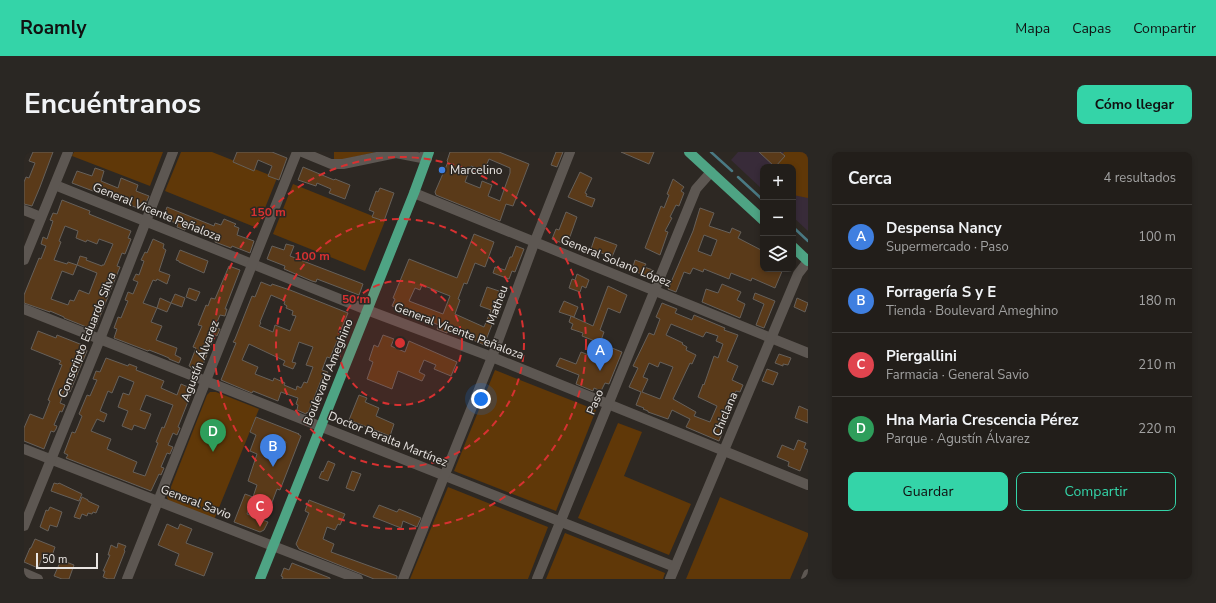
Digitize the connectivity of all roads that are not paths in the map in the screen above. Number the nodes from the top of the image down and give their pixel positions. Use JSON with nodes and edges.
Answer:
{"nodes":[{"id":1,"x":68,"y":152,"type":"edge"},
{"id":2,"x":173,"y":152,"type":"edge"},
{"id":3,"x":297,"y":152,"type":"edge"},
{"id":4,"x":302,"y":152,"type":"edge"},
{"id":5,"x":396,"y":152,"type":"edge"},
{"id":6,"x":570,"y":152,"type":"edge"},
{"id":7,"x":689,"y":152,"type":"edge"},
{"id":8,"x":427,"y":154,"type":"edge"},
{"id":9,"x":711,"y":172,"type":"junction"},
{"id":10,"x":55,"y":185,"type":"junction"},
{"id":11,"x":414,"y":193,"type":"junction"},
{"id":12,"x":24,"y":210,"type":"edge"},
{"id":13,"x":41,"y":217,"type":"junction"},
{"id":14,"x":760,"y":217,"type":"edge"},
{"id":15,"x":146,"y":221,"type":"junction"},
{"id":16,"x":535,"y":242,"type":"junction"},
{"id":17,"x":796,"y":250,"type":"edge"},
{"id":18,"x":24,"y":260,"type":"edge"},
{"id":19,"x":808,"y":261,"type":"edge"},
{"id":20,"x":252,"y":263,"type":"junction"},
{"id":21,"x":655,"y":291,"type":"junction"},
{"id":22,"x":24,"y":309,"type":"edge"},
{"id":23,"x":367,"y":310,"type":"junction"},
{"id":24,"x":770,"y":338,"type":"junction"},
{"id":25,"x":100,"y":339,"type":"junction"},
{"id":26,"x":808,"y":353,"type":"edge"},
{"id":27,"x":492,"y":357,"type":"junction"},
{"id":28,"x":206,"y":382,"type":"junction"},
{"id":29,"x":608,"y":404,"type":"junction"},
{"id":30,"x":320,"y":427,"type":"junction"},
{"id":31,"x":24,"y":449,"type":"edge"},
{"id":32,"x":723,"y":450,"type":"junction"},
{"id":33,"x":51,"y":460,"type":"junction"},
{"id":34,"x":444,"y":475,"type":"junction"},
{"id":35,"x":808,"y":484,"type":"edge"},
{"id":36,"x":159,"y":502,"type":"junction"},
{"id":37,"x":560,"y":522,"type":"junction"},
{"id":38,"x":24,"y":526,"type":"edge"},
{"id":39,"x":273,"y":546,"type":"junction"},
{"id":40,"x":675,"y":567,"type":"junction"},
{"id":41,"x":24,"y":573,"type":"edge"},
{"id":42,"x":808,"y":574,"type":"edge"},
{"id":43,"x":38,"y":579,"type":"edge"},
{"id":44,"x":127,"y":579,"type":"edge"},
{"id":45,"x":260,"y":579,"type":"edge"},
{"id":46,"x":358,"y":579,"type":"edge"},
{"id":47,"x":403,"y":579,"type":"edge"},
{"id":48,"x":537,"y":579,"type":"edge"},
{"id":49,"x":670,"y":579,"type":"edge"},
{"id":50,"x":806,"y":579,"type":"edge"}],
"edges":[{"from":1,"to":10,"type":"street"},
{"from":2,"to":15,"type":"street","name":"Conscripto Eduardo Silva"},
{"from":3,"to":20,"type":"street","name":"Agustín Álvarez"},
{"from":4,"to":5,"type":"street"},
{"from":5,"to":8,"type":"street"},
{"from":6,"to":16,"type":"street","name":"Matheu"},
{"from":7,"to":9,"type":"main road"},
{"from":8,"to":11,"type":"main road","name":"Boulevard Ameghino"},
{"from":9,"to":14,"type":"main road"},
{"from":9,"to":21,"type":"street","name":"Paso"},
{"from":10,"to":13,"type":"street"},
{"from":10,"to":15,"type":"street","name":"General Vicente Peñaloza"},
{"from":11,"to":16,"type":"street","name":"General Solano López"},
{"from":11,"to":23,"type":"main road","name":"Boulevard Ameghino"},
{"from":12,"to":13,"type":"street"},
{"from":13,"to":18,"type":"street"},
{"from":15,"to":20,"type":"street","name":"General Vicente Peñaloza"},
{"from":15,"to":25,"type":"street","name":"Conscripto Eduardo Silva"},
{"from":16,"to":21,"type":"street","name":"General Solano López"},
{"from":16,"to":27,"type":"street","name":"Matheu"},
{"from":17,"to":19,"type":"main road"},
{"from":19,"to":24,"type":"street","name":"Chiclana"},
{"from":20,"to":23,"type":"street","name":"General Vicente Peñaloza"},
{"from":20,"to":28,"type":"street","name":"Agustín Álvarez"},
{"from":21,"to":24,"type":"street","name":"General Solano López"},
{"from":21,"to":29,"type":"street","name":"Paso"},
{"from":22,"to":25,"type":"street","name":"Doctor Peralta Martínez"},
{"from":23,"to":27,"type":"street","name":"General Vicente Peñaloza"},
{"from":23,"to":30,"type":"main road","name":"Boulevard Ameghino"},
{"from":24,"to":26,"type":"street","name":"General Solano López"},
{"from":24,"to":32,"type":"street","name":"Chiclana"},
{"from":25,"to":28,"type":"street","name":"Doctor Peralta Martínez"},
{"from":25,"to":33,"type":"street","name":"Conscripto Eduardo Silva"},
{"from":27,"to":29,"type":"street","name":"General Vicente Peñaloza"},
{"from":27,"to":34,"type":"street","name":"Matheu"},
{"from":28,"to":30,"type":"street","name":"Doctor Peralta Martínez"},
{"from":28,"to":36,"type":"street","name":"Agustín Álvarez"},
{"from":29,"to":32,"type":"street","name":"General Vicente Peñaloza"},
{"from":29,"to":37,"type":"street","name":"Paso"},
{"from":30,"to":34,"type":"street","name":"Doctor Peralta Martínez"},
{"from":30,"to":39,"type":"main road","name":"Boulevard Ameghino"},
{"from":31,"to":33,"type":"street","name":"General Savio"},
{"from":32,"to":35,"type":"street","name":"General Vicente Peñaloza"},
{"from":32,"to":40,"type":"street","name":"Chiclana"},
{"from":33,"to":36,"type":"street","name":"General Savio"},
{"from":33,"to":38,"type":"street","name":"Conscripto Eduardo Silva"},
{"from":34,"to":37,"type":"street","name":"Doctor Peralta Martínez"},
{"from":34,"to":47,"type":"street","name":"Matheu"},
{"from":36,"to":39,"type":"street","name":"General Savio"},
{"from":36,"to":44,"type":"street","name":"Agustín Álvarez"},
{"from":37,"to":40,"type":"street","name":"Doctor Peralta Martínez"},
{"from":37,"to":48,"type":"street","name":"Paso"},
{"from":39,"to":45,"type":"main road","name":"Boulevard Ameghino"},
{"from":39,"to":46,"type":"street","name":"General Savio"},
{"from":40,"to":49,"type":"street","name":"Chiclana"},
{"from":41,"to":43,"type":"street"},
{"from":42,"to":50,"type":"street"}]}
